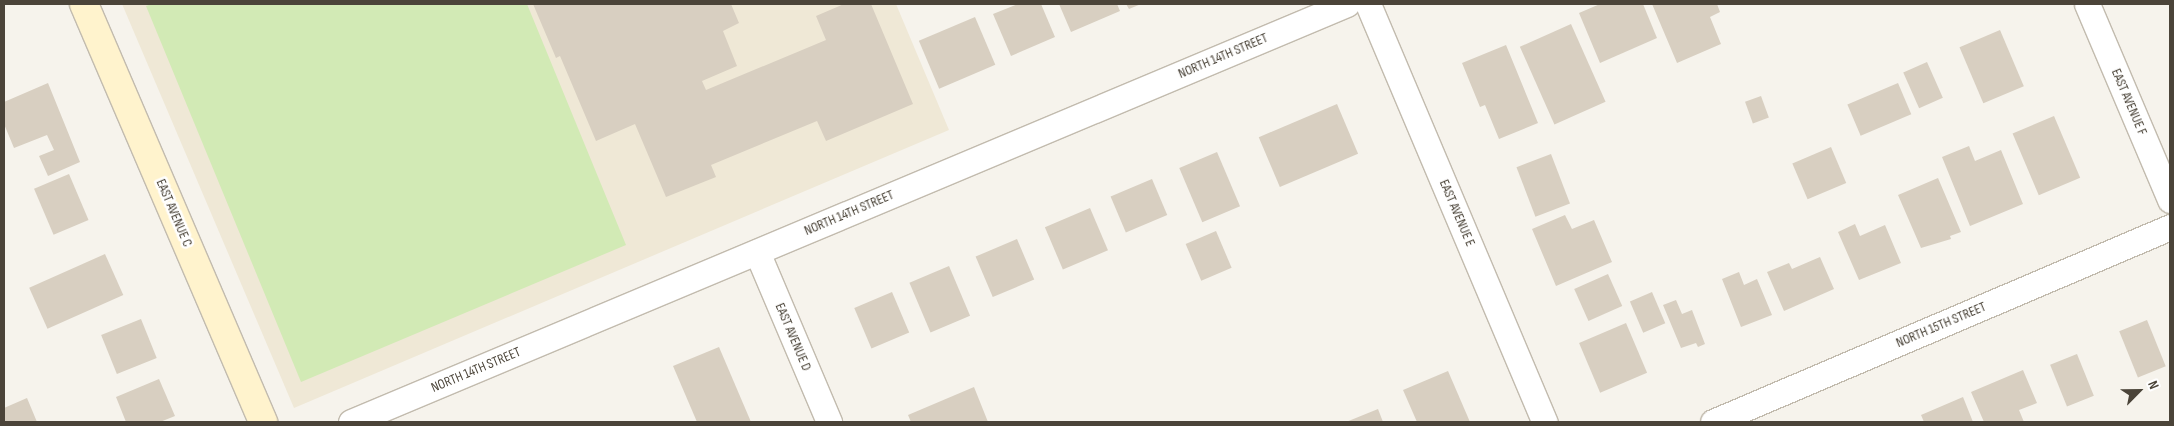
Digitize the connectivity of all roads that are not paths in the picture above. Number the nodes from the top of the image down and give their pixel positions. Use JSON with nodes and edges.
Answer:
{"nodes":[{"id":1,"x":84,"y":4,"type":"edge"},
{"id":2,"x":1347,"y":4,"type":"edge"},
{"id":3,"x":1368,"y":4,"type":"edge"},
{"id":4,"x":2087,"y":4,"type":"edge"},
{"id":5,"x":2170,"y":200,"type":"edge"},
{"id":6,"x":2170,"y":227,"type":"edge"},
{"id":7,"x":757,"y":252,"type":"junction"},
{"id":8,"x":262,"y":422,"type":"edge"},
{"id":9,"x":351,"y":422,"type":"edge"},
{"id":10,"x":829,"y":422,"type":"edge"},
{"id":11,"x":1545,"y":422,"type":"edge"},
{"id":12,"x":1713,"y":422,"type":"edge"}],
"edges":[{"from":1,"to":8,"type":"street","name":"EAST AVENUE C"},
{"from":2,"to":7,"type":"street","name":"NORTH 14TH STREET"},
{"from":3,"to":11,"type":"street","name":"EAST AVENUE E"},
{"from":4,"to":5,"type":"street","name":"EAST AVENUE F"},
{"from":6,"to":12,"type":"street","name":"NORTH 15TH STREET"},
{"from":7,"to":9,"type":"street","name":"NORTH 14TH STREET"},
{"from":7,"to":10,"type":"street","name":"EAST AVENUE D"}]}
